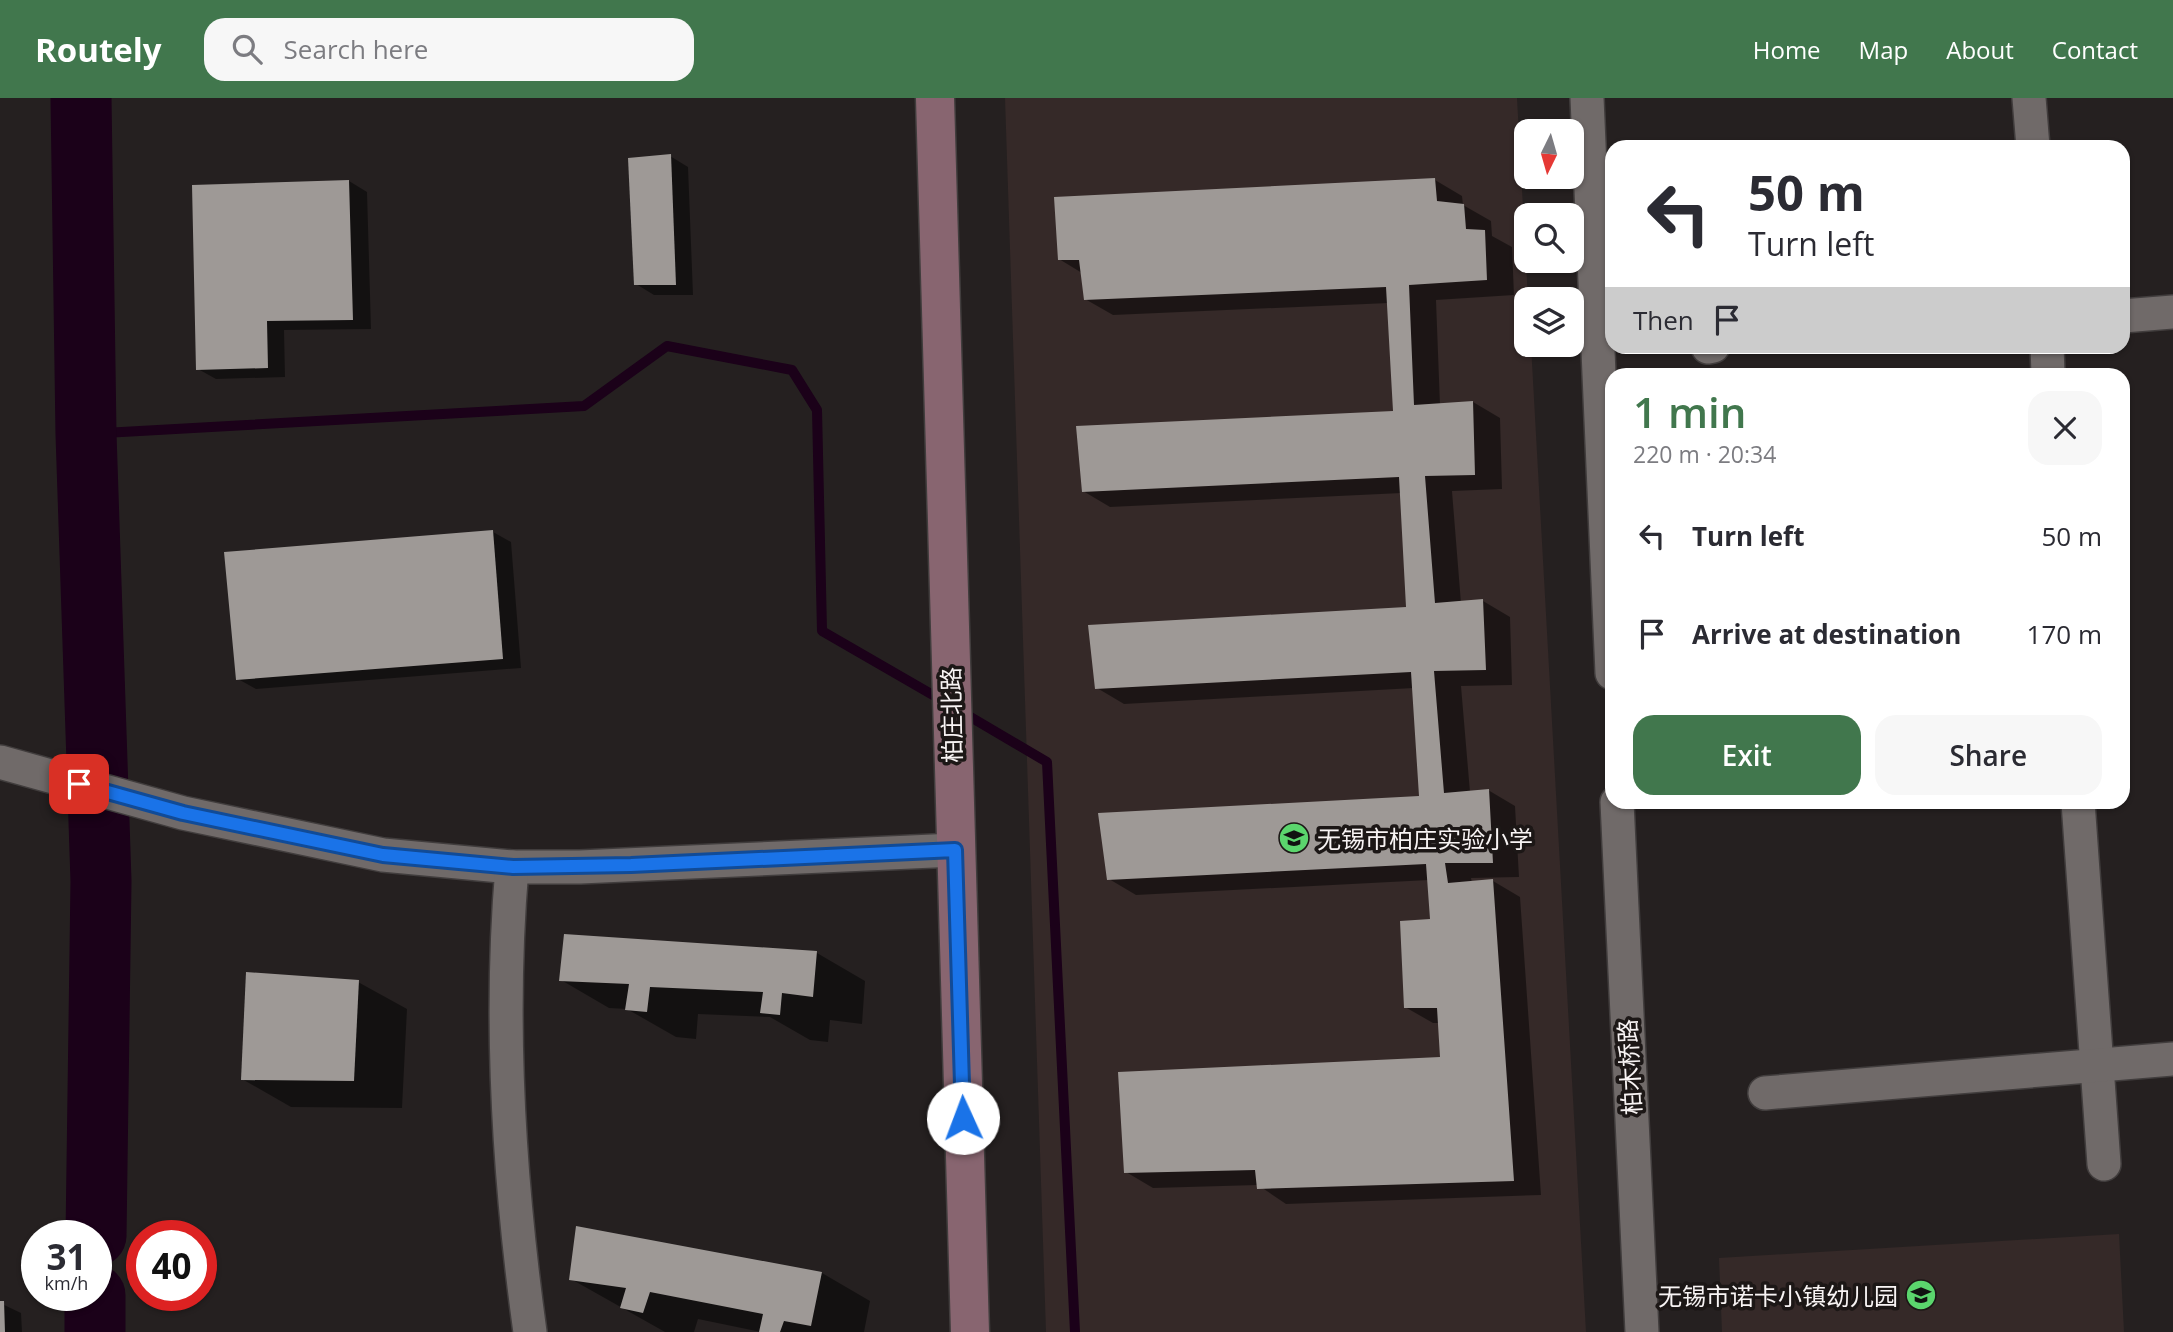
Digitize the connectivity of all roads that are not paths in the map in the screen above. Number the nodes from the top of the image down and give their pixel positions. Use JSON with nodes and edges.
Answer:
{"nodes":[{"id":1,"x":935,"y":98,"type":"edge"},
{"id":2,"x":1587,"y":98,"type":"edge"},
{"id":3,"x":2029,"y":98,"type":"edge"},
{"id":4,"x":2032,"y":140,"type":"edge"},
{"id":5,"x":2173,"y":312,"type":"edge"},
{"id":6,"x":2130,"y":315,"type":"edge"},
{"id":7,"x":1605,"y":512,"type":"edge"},
{"id":8,"x":0,"y":762,"type":"edge"},
{"id":9,"x":1617,"y":809,"type":"edge"},
{"id":10,"x":2078,"y":809,"type":"edge"},
{"id":11,"x":955,"y":850,"type":"junction"},
{"id":12,"x":513,"y":867,"type":"junction"},
{"id":13,"x":2173,"y":1059,"type":"edge"},
{"id":14,"x":2095,"y":1065,"type":"junction"},
{"id":15,"x":1765,"y":1093,"type":"dead end"},
{"id":16,"x":2104,"y":1164,"type":"dead end"},
{"id":17,"x":530,"y":1332,"type":"edge"},
{"id":18,"x":970,"y":1332,"type":"edge"},
{"id":19,"x":1642,"y":1332,"type":"edge"}],
"edges":[{"from":1,"to":11,"type":"street","name":"柏庄北路"},
{"from":2,"to":7,"type":"street"},
{"from":3,"to":4,"type":"street"},
{"from":5,"to":6,"type":"street"},
{"from":8,"to":12,"type":"street"},
{"from":9,"to":19,"type":"street","name":"柏木桥路"},
{"from":10,"to":14,"type":"street"},
{"from":11,"to":12,"type":"street"},
{"from":11,"to":18,"type":"street","name":"柏庄北路"},
{"from":12,"to":17,"type":"street"},
{"from":13,"to":14,"type":"street"},
{"from":14,"to":15,"type":"street"},
{"from":14,"to":16,"type":"street"}]}
